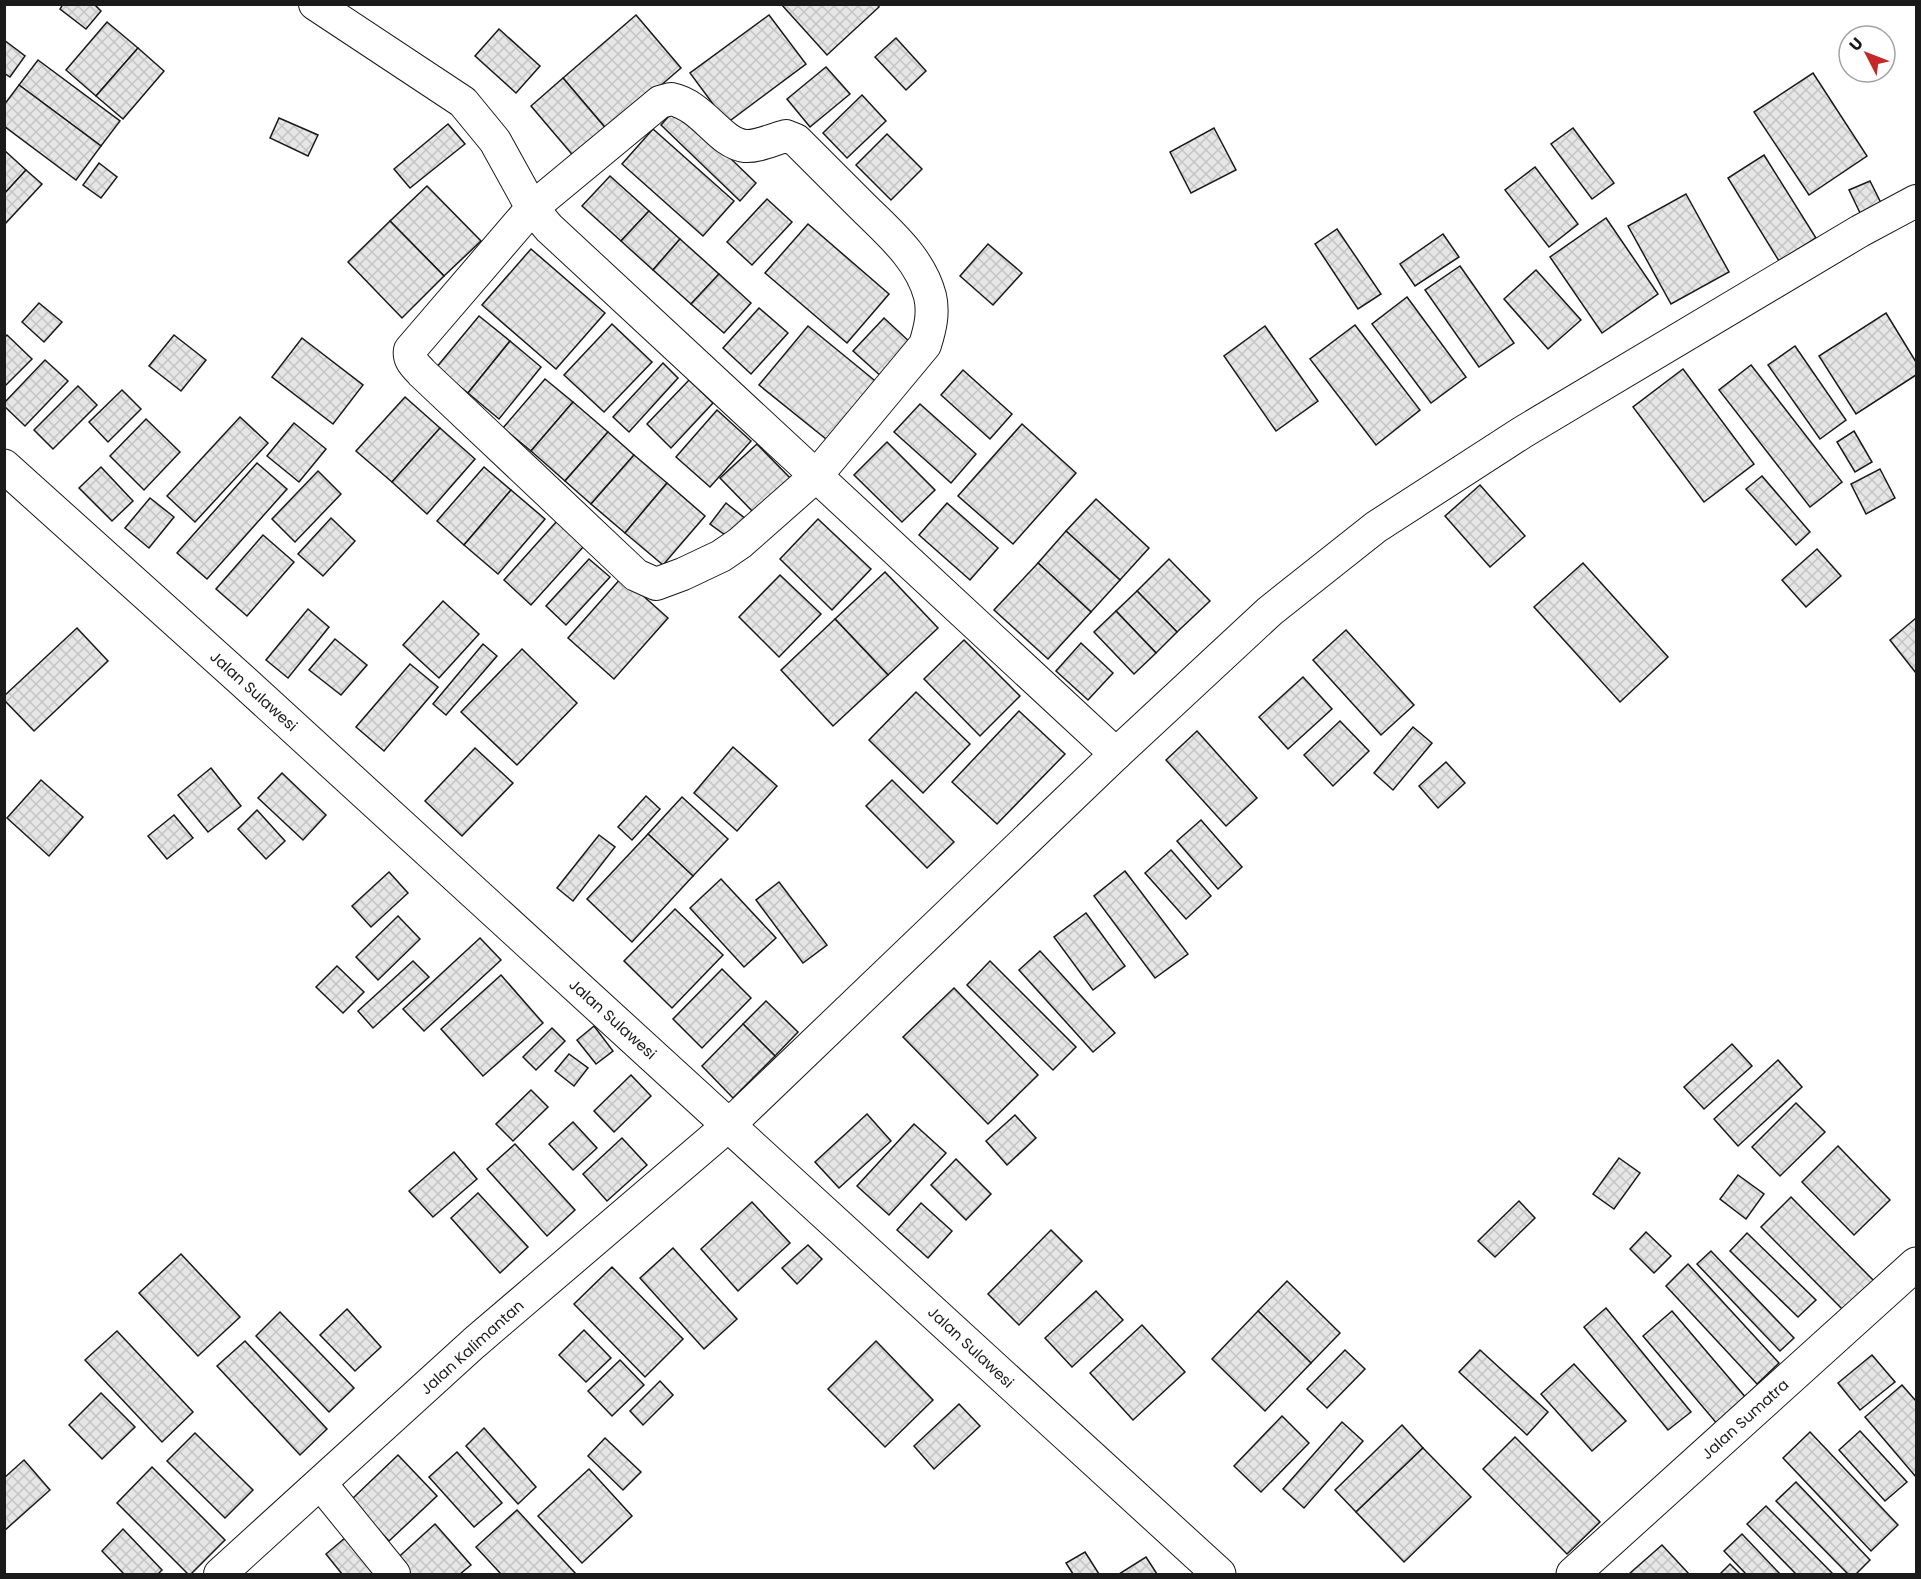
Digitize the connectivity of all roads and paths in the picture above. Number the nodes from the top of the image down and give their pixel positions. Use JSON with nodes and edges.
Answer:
{"nodes":[{"id":1,"x":315,"y":4,"type":"edge"},
{"id":2,"x":1917,"y":201,"type":"edge"},
{"id":3,"x":532,"y":208,"type":"junction"},
{"id":4,"x":4,"y":466,"type":"edge"},
{"id":5,"x":816,"y":476,"type":"junction"},
{"id":6,"x":1116,"y":754,"type":"junction"},
{"id":7,"x":729,"y":1125,"type":"junction"},
{"id":8,"x":1917,"y":1264,"type":"edge"},
{"id":9,"x":321,"y":1484,"type":"junction"},
{"id":10,"x":220,"y":1575,"type":"edge"},
{"id":11,"x":394,"y":1575,"type":"edge"},
{"id":12,"x":1219,"y":1575,"type":"edge"},
{"id":13,"x":1573,"y":1575,"type":"edge"}],
"edges":[{"from":1,"to":3,"type":"street"},
{"from":2,"to":6,"type":"street","name":"Jalan Kalimantan"},
{"from":3,"to":5,"type":"street"},
{"from":3,"to":5,"type":"street"},
{"from":3,"to":5,"type":"street"},
{"from":4,"to":7,"type":"street","name":"Jalan Sulawesi"},
{"from":5,"to":6,"type":"street"},
{"from":6,"to":7,"type":"street","name":"Jalan Kalimantan"},
{"from":7,"to":9,"type":"street","name":"Jalan Kalimantan"},
{"from":7,"to":12,"type":"street","name":"Jalan Sulawesi"},
{"from":8,"to":13,"type":"street","name":"Jalan Sumatra"},
{"from":9,"to":10,"type":"street","name":"Jalan Kalimantan"},
{"from":9,"to":11,"type":"street"}]}
